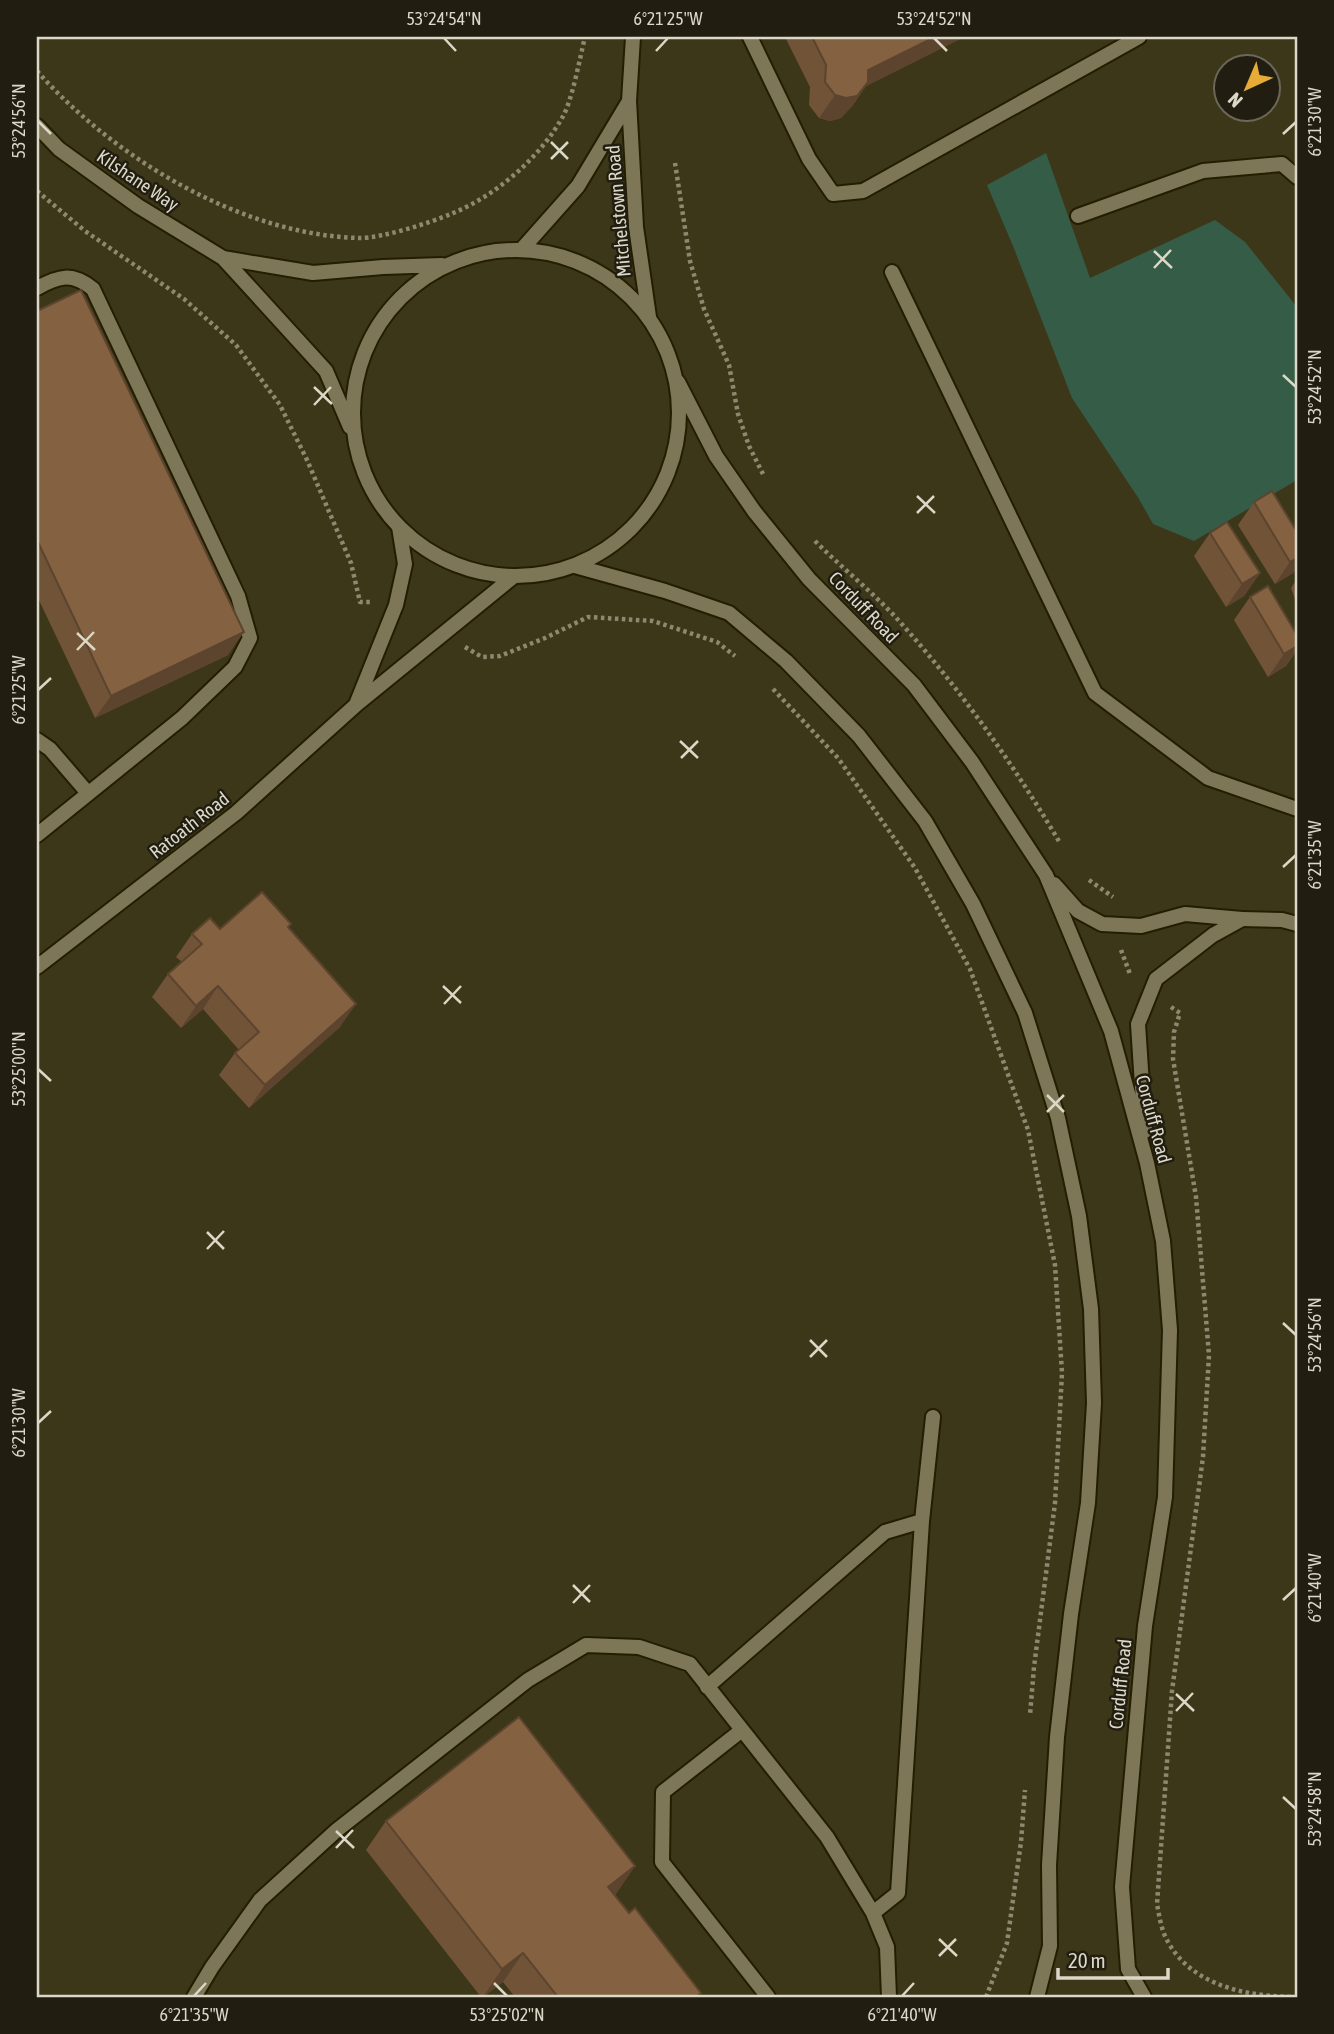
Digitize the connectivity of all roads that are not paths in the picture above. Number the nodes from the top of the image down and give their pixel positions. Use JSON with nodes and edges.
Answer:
{"nodes":[{"id":1,"x":634,"y":37,"type":"edge"},
{"id":2,"x":750,"y":37,"type":"edge"},
{"id":3,"x":1139,"y":37,"type":"edge"},
{"id":4,"x":629,"y":101,"type":"junction"},
{"id":5,"x":37,"y":126,"type":"edge"},
{"id":6,"x":1297,"y":177,"type":"edge"},
{"id":7,"x":1078,"y":216,"type":"dead end"},
{"id":8,"x":523,"y":248,"type":"junction"},
{"id":9,"x":223,"y":258,"type":"junction"},
{"id":10,"x":442,"y":265,"type":"junction"},
{"id":11,"x":892,"y":272,"type":"dead end"},
{"id":12,"x":37,"y":288,"type":"edge"},
{"id":13,"x":649,"y":317,"type":"junction"},
{"id":14,"x":678,"y":382,"type":"junction"},
{"id":15,"x":353,"y":434,"type":"junction"},
{"id":16,"x":399,"y":527,"type":"junction"},
{"id":17,"x":575,"y":566,"type":"junction"},
{"id":18,"x":513,"y":577,"type":"junction"},
{"id":19,"x":357,"y":704,"type":"junction"},
{"id":20,"x":37,"y":740,"type":"edge"},
{"id":21,"x":87,"y":792,"type":"junction"},
{"id":22,"x":1297,"y":809,"type":"edge"},
{"id":23,"x":37,"y":835,"type":"edge"},
{"id":24,"x":1046,"y":875,"type":"junction"},
{"id":25,"x":1242,"y":919,"type":"junction"},
{"id":26,"x":1297,"y":924,"type":"edge"},
{"id":27,"x":37,"y":967,"type":"edge"},
{"id":28,"x":1147,"y":1163,"type":"junction"},
{"id":29,"x":933,"y":1417,"type":"dead end"},
{"id":30,"x":922,"y":1521,"type":"junction"},
{"id":31,"x":707,"y":1687,"type":"junction"},
{"id":32,"x":742,"y":1730,"type":"junction"},
{"id":33,"x":873,"y":1913,"type":"junction"},
{"id":34,"x":194,"y":1997,"type":"edge"},
{"id":35,"x":768,"y":1997,"type":"edge"},
{"id":36,"x":890,"y":1997,"type":"edge"},
{"id":37,"x":1037,"y":1997,"type":"edge"},
{"id":38,"x":1144,"y":1997,"type":"edge"}],
"edges":[{"from":1,"to":4,"type":"street","name":"Mitchelstown Road"},
{"from":2,"to":3,"type":"street"},
{"from":4,"to":8,"type":"street","name":"Mitchelstown Road"},
{"from":4,"to":13,"type":"street","name":"Mitchelstown Road"},
{"from":5,"to":9,"type":"street","name":"Kilshane Way"},
{"from":6,"to":7,"type":"street"},
{"from":8,"to":10,"type":"street"},
{"from":8,"to":13,"type":"street"},
{"from":9,"to":10,"type":"street","name":"Kilshane Way"},
{"from":9,"to":15,"type":"street","name":"Kilshane Way"},
{"from":10,"to":15,"type":"street"},
{"from":11,"to":22,"type":"street"},
{"from":12,"to":21,"type":"street"},
{"from":13,"to":14,"type":"street"},
{"from":14,"to":17,"type":"street"},
{"from":14,"to":24,"type":"street","name":"Corduff Road"},
{"from":15,"to":16,"type":"street"},
{"from":16,"to":18,"type":"street"},
{"from":16,"to":19,"type":"street","name":"Ratoath Road"},
{"from":17,"to":18,"type":"street"},
{"from":17,"to":37,"type":"street"},
{"from":18,"to":19,"type":"street","name":"Ratoath Road"},
{"from":19,"to":27,"type":"street","name":"Ratoath Road"},
{"from":20,"to":21,"type":"street"},
{"from":21,"to":23,"type":"street"},
{"from":24,"to":25,"type":"street"},
{"from":24,"to":28,"type":"street","name":"Corduff Road"},
{"from":25,"to":26,"type":"street"},
{"from":25,"to":28,"type":"street"},
{"from":28,"to":38,"type":"street","name":"Corduff Road"},
{"from":29,"to":30,"type":"street"},
{"from":30,"to":31,"type":"street"},
{"from":30,"to":33,"type":"street"},
{"from":31,"to":32,"type":"street"},
{"from":31,"to":34,"type":"street"},
{"from":32,"to":33,"type":"street"},
{"from":32,"to":35,"type":"street"},
{"from":33,"to":36,"type":"street"}]}
